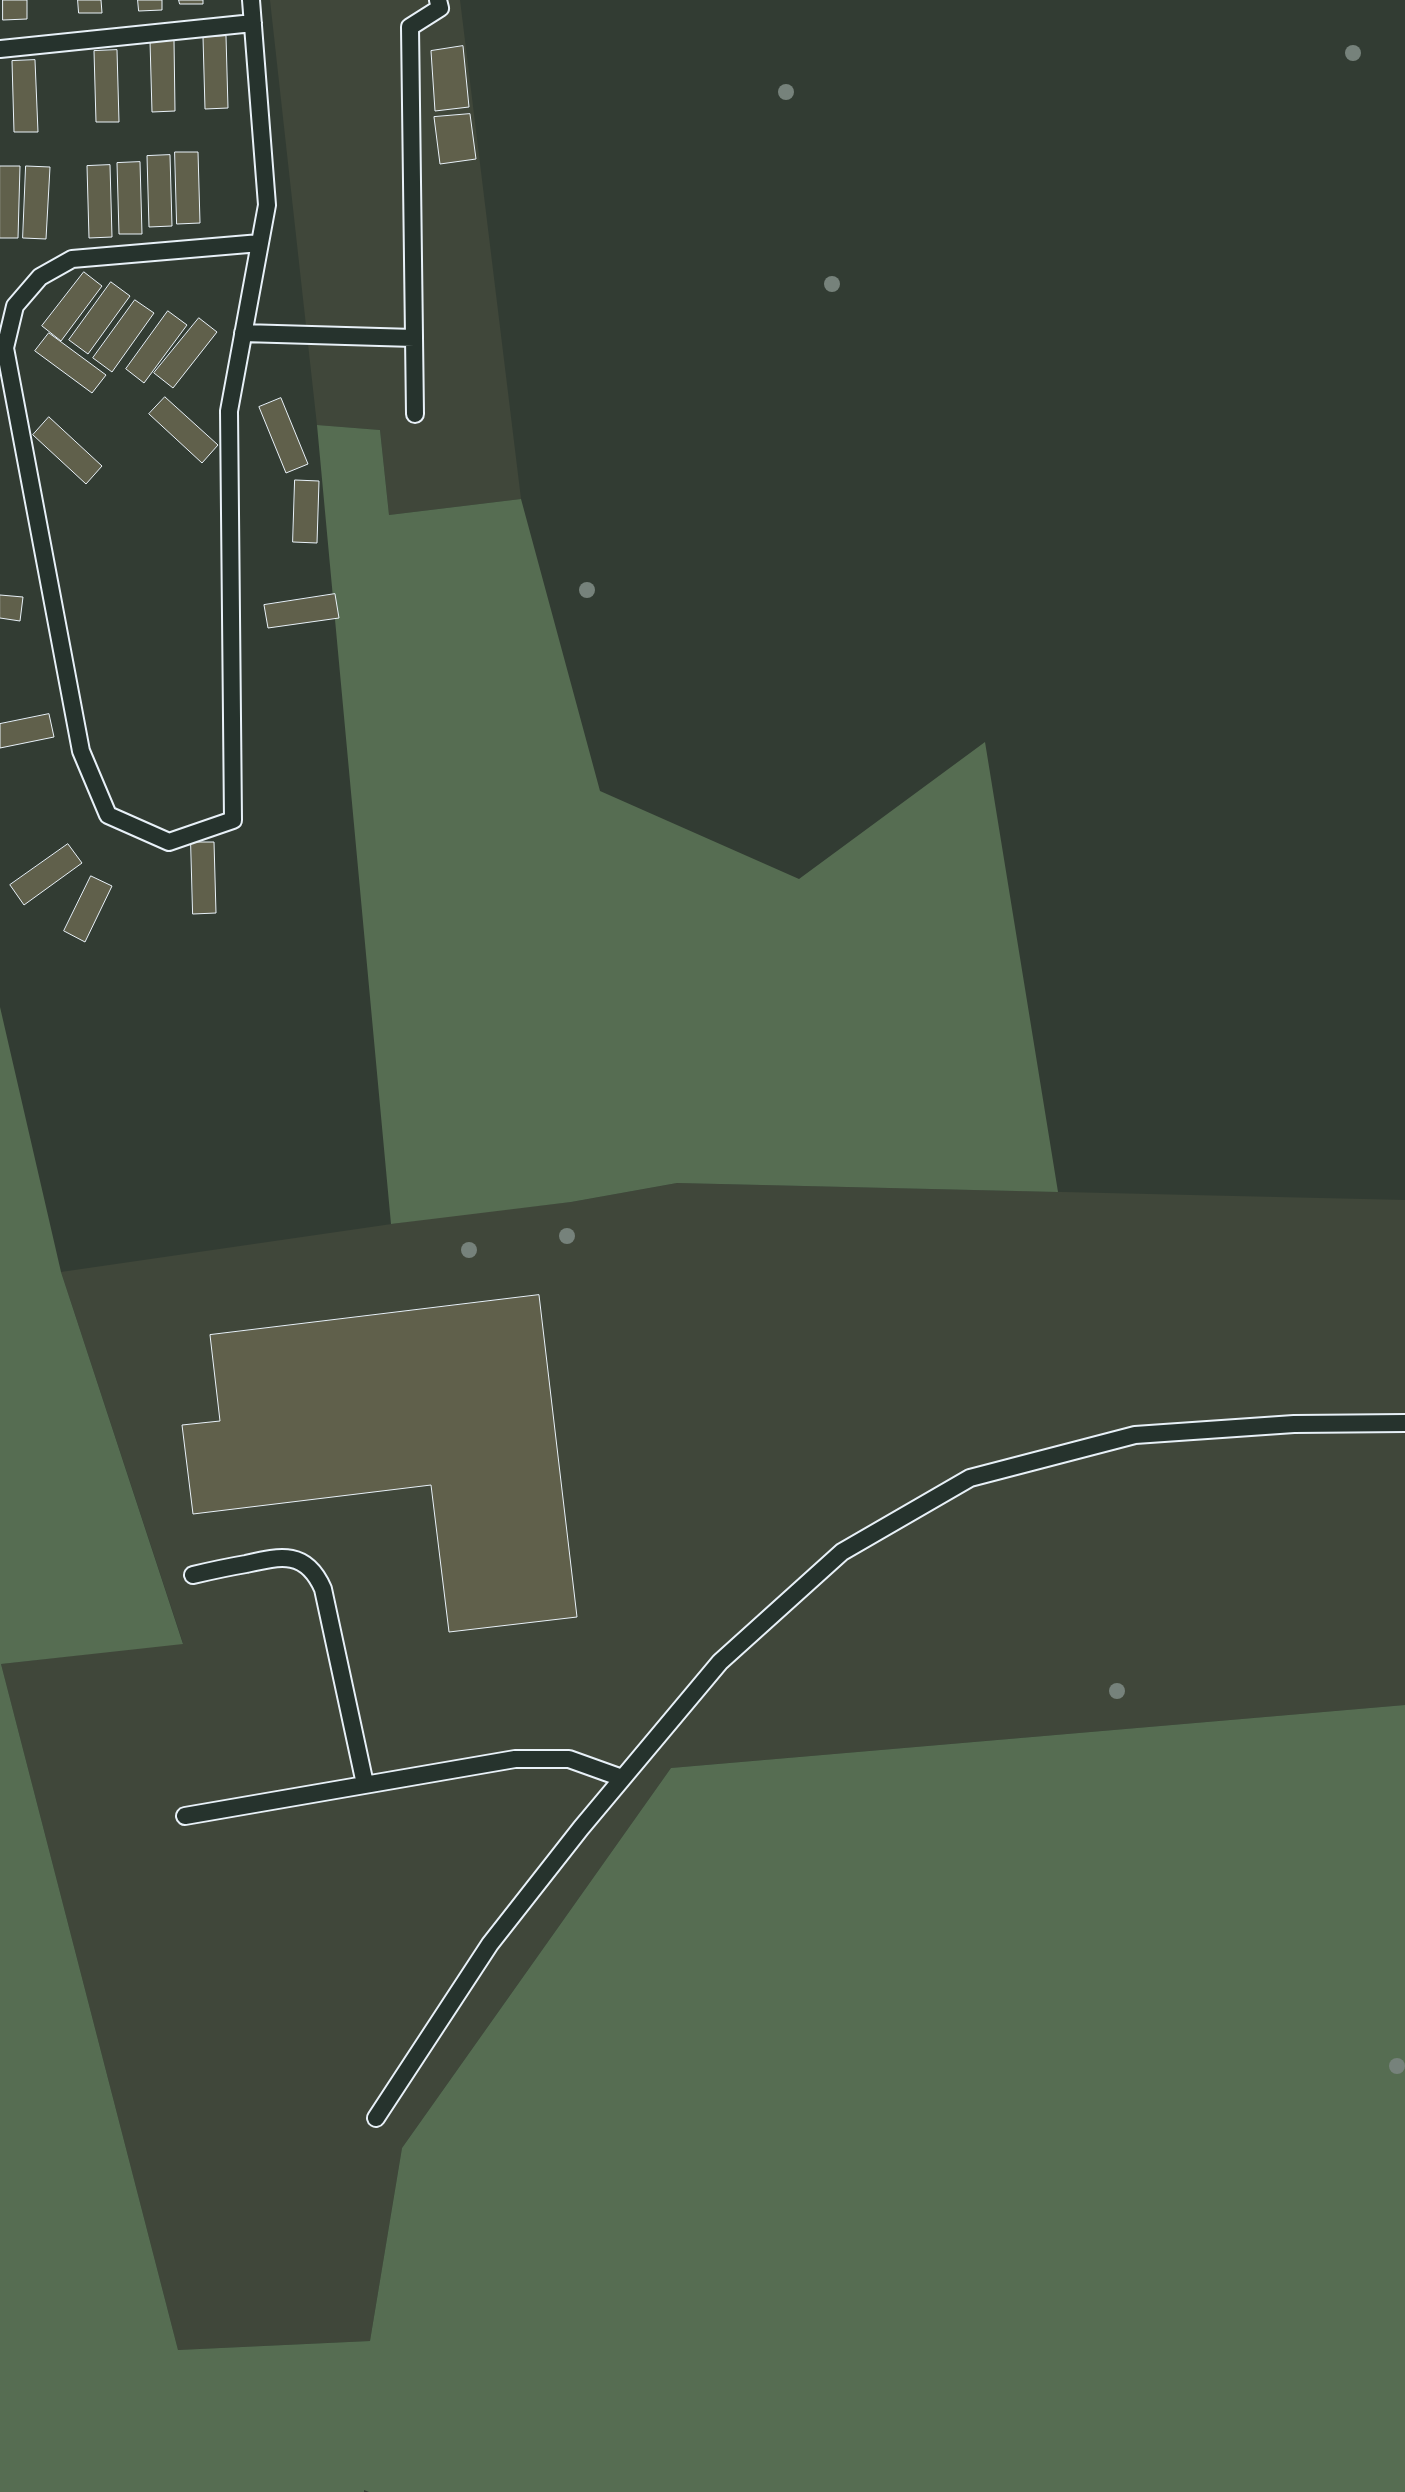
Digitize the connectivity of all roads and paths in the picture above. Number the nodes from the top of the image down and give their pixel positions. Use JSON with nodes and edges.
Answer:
{"nodes":[{"id":1,"x":251,"y":0,"type":"edge"},
{"id":2,"x":438,"y":0,"type":"edge"},
{"id":3,"x":253,"y":23,"type":"junction"},
{"id":4,"x":0,"y":49,"type":"edge"},
{"id":5,"x":260,"y":243,"type":"junction"},
{"id":6,"x":244,"y":333,"type":"junction"},
{"id":7,"x":414,"y":338,"type":"junction"},
{"id":8,"x":416,"y":414,"type":"dead end"},
{"id":9,"x":1405,"y":1423,"type":"edge"},
{"id":10,"x":193,"y":1575,"type":"dead end"},
{"id":11,"x":622,"y":1778,"type":"junction"},
{"id":12,"x":365,"y":1784,"type":"junction"},
{"id":13,"x":186,"y":1816,"type":"dead end"},
{"id":14,"x":376,"y":2118,"type":"dead end"}],
"edges":[{"from":1,"to":3,"type":"lane"},
{"from":2,"to":7,"type":"lane"},
{"from":3,"to":4,"type":"lane"},
{"from":3,"to":5,"type":"lane"},
{"from":5,"to":6,"type":"lane"},
{"from":5,"to":6,"type":"lane"},
{"from":6,"to":7,"type":"lane"},
{"from":7,"to":8,"type":"lane"},
{"from":9,"to":11,"type":"lane"},
{"from":10,"to":12,"type":"lane"},
{"from":11,"to":12,"type":"lane"},
{"from":11,"to":14,"type":"lane"},
{"from":12,"to":13,"type":"lane"}]}
